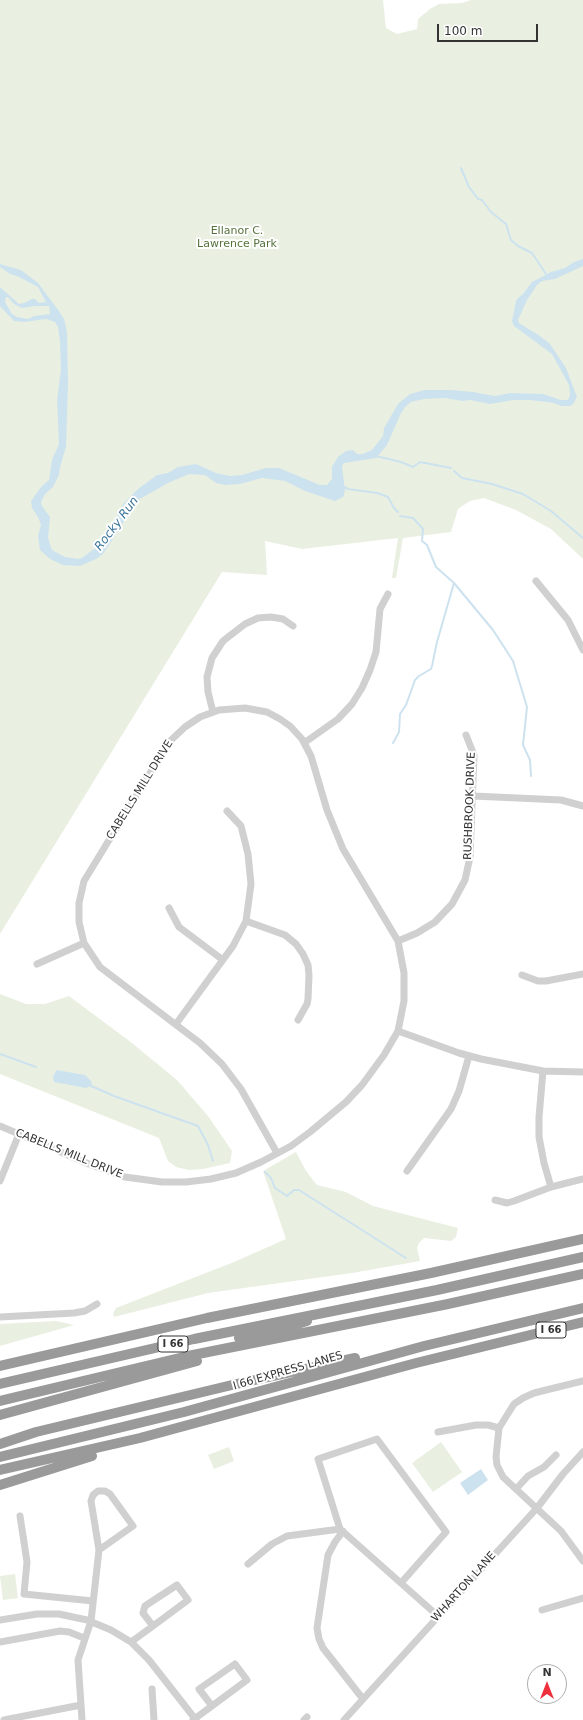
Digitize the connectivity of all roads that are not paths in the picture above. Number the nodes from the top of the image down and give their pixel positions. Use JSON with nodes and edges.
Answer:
{"nodes":[{"id":1,"x":536,"y":581,"type":"dead end"},
{"id":2,"x":388,"y":594,"type":"dead end"},
{"id":3,"x":293,"y":626,"type":"dead end"},
{"id":4,"x":583,"y":650,"type":"edge"},
{"id":5,"x":213,"y":712,"type":"junction"},
{"id":6,"x":466,"y":735,"type":"dead end"},
{"id":7,"x":304,"y":743,"type":"junction"},
{"id":8,"x":473,"y":796,"type":"junction"},
{"id":9,"x":583,"y":806,"type":"edge"},
{"id":10,"x":227,"y":811,"type":"dead end"},
{"id":11,"x":169,"y":908,"type":"dead end"},
{"id":12,"x":246,"y":921,"type":"junction"},
{"id":13,"x":398,"y":941,"type":"junction"},
{"id":14,"x":84,"y":944,"type":"junction"},
{"id":15,"x":223,"y":960,"type":"junction"},
{"id":16,"x":37,"y":964,"type":"dead end"},
{"id":17,"x":583,"y":974,"type":"edge"},
{"id":18,"x":522,"y":975,"type":"dead end"},
{"id":19,"x":298,"y":1020,"type":"dead end"},
{"id":20,"x":176,"y":1024,"type":"junction"},
{"id":21,"x":398,"y":1031,"type":"junction"},
{"id":22,"x":469,"y":1056,"type":"junction"},
{"id":23,"x":543,"y":1070,"type":"junction"},
{"id":24,"x":583,"y":1072,"type":"edge"},
{"id":25,"x":0,"y":1126,"type":"edge"},
{"id":26,"x":19,"y":1134,"type":"junction"},
{"id":27,"x":277,"y":1153,"type":"junction"},
{"id":28,"x":407,"y":1171,"type":"dead end"},
{"id":29,"x":583,"y":1178,"type":"edge"},
{"id":30,"x":0,"y":1180,"type":"edge"},
{"id":31,"x":551,"y":1187,"type":"junction"},
{"id":32,"x":495,"y":1200,"type":"dead end"},
{"id":33,"x":583,"y":1239,"type":"edge"},
{"id":34,"x":583,"y":1257,"type":"edge"},
{"id":35,"x":583,"y":1274,"type":"edge"},
{"id":36,"x":97,"y":1304,"type":"dead end"},
{"id":37,"x":347,"y":1308,"type":"junction"},
{"id":38,"x":583,"y":1308,"type":"edge"},
{"id":39,"x":0,"y":1317,"type":"edge"},
{"id":40,"x":583,"y":1322,"type":"edge"},
{"id":41,"x":284,"y":1336,"type":"junction"},
{"id":42,"x":424,"y":1346,"type":"junction"},
{"id":43,"x":0,"y":1366,"type":"edge"},
{"id":44,"x":583,"y":1381,"type":"edge"},
{"id":45,"x":0,"y":1384,"type":"edge"},
{"id":46,"x":0,"y":1394,"type":"edge"},
{"id":47,"x":0,"y":1401,"type":"edge"},
{"id":48,"x":0,"y":1415,"type":"edge"},
{"id":49,"x":498,"y":1428,"type":"junction"},
{"id":50,"x":164,"y":1432,"type":"junction"},
{"id":51,"x":438,"y":1432,"type":"dead end"},
{"id":52,"x":0,"y":1444,"type":"edge"},
{"id":53,"x":583,"y":1452,"type":"edge"},
{"id":54,"x":556,"y":1455,"type":"dead end"},
{"id":55,"x":0,"y":1457,"type":"edge"},
{"id":56,"x":0,"y":1470,"type":"edge"},
{"id":57,"x":0,"y":1485,"type":"edge"},
{"id":58,"x":516,"y":1489,"type":"junction"},
{"id":59,"x":537,"y":1508,"type":"junction"},
{"id":60,"x":20,"y":1516,"type":"dead end"},
{"id":61,"x":342,"y":1530,"type":"junction"},
{"id":62,"x":99,"y":1550,"type":"junction"},
{"id":63,"x":583,"y":1561,"type":"edge"},
{"id":64,"x":248,"y":1564,"type":"dead end"},
{"id":65,"x":401,"y":1583,"type":"junction"},
{"id":66,"x":583,"y":1598,"type":"edge"},
{"id":67,"x":93,"y":1601,"type":"junction"},
{"id":68,"x":542,"y":1610,"type":"dead end"},
{"id":69,"x":438,"y":1616,"type":"junction"},
{"id":70,"x":0,"y":1620,"type":"edge"},
{"id":71,"x":91,"y":1621,"type":"junction"},
{"id":72,"x":153,"y":1626,"type":"junction"},
{"id":73,"x":84,"y":1638,"type":"junction"},
{"id":74,"x":0,"y":1642,"type":"edge"},
{"id":75,"x":131,"y":1642,"type":"junction"},
{"id":76,"x":152,"y":1689,"type":"dead end"},
{"id":77,"x":363,"y":1699,"type":"junction"},
{"id":78,"x":81,"y":1705,"type":"junction"},
{"id":79,"x":212,"y":1706,"type":"junction"},
{"id":80,"x":4,"y":1720,"type":"edge"},
{"id":81,"x":82,"y":1720,"type":"edge"},
{"id":82,"x":154,"y":1720,"type":"edge"},
{"id":83,"x":195,"y":1720,"type":"edge"},
{"id":84,"x":344,"y":1720,"type":"edge"}],
"edges":[{"from":1,"to":4,"type":"street"},
{"from":2,"to":7,"type":"street"},
{"from":3,"to":5,"type":"street"},
{"from":5,"to":7,"type":"street","name":"CABELLS MILL DRIVE"},
{"from":5,"to":14,"type":"street","name":"CABELLS MILL DRIVE"},
{"from":6,"to":8,"type":"street","name":"RUSHBROOK DRIVE"},
{"from":7,"to":13,"type":"street","name":"CABELLS MILL DRIVE"},
{"from":8,"to":9,"type":"street"},
{"from":8,"to":13,"type":"street","name":"RUSHBROOK DRIVE"},
{"from":10,"to":12,"type":"street"},
{"from":11,"to":15,"type":"street"},
{"from":12,"to":15,"type":"street"},
{"from":12,"to":19,"type":"street"},
{"from":13,"to":21,"type":"street","name":"CABELLS MILL DRIVE"},
{"from":14,"to":16,"type":"street"},
{"from":14,"to":20,"type":"street","name":"CABELLS MILL DRIVE"},
{"from":15,"to":20,"type":"street"},
{"from":17,"to":18,"type":"street"},
{"from":20,"to":27,"type":"street","name":"CABELLS MILL DRIVE"},
{"from":21,"to":22,"type":"street"},
{"from":21,"to":27,"type":"street","name":"CABELLS MILL DRIVE"},
{"from":22,"to":23,"type":"street"},
{"from":22,"to":28,"type":"street"},
{"from":23,"to":24,"type":"street"},
{"from":23,"to":31,"type":"street"},
{"from":25,"to":26,"type":"street","name":"CABELLS MILL DRIVE"},
{"from":26,"to":27,"type":"street","name":"CABELLS MILL DRIVE"},
{"from":26,"to":30,"type":"street"},
{"from":29,"to":31,"type":"street"},
{"from":31,"to":32,"type":"street"},
{"from":33,"to":43,"type":"highway"},
{"from":34,"to":37,"type":"highway","number":"I 66"},
{"from":35,"to":41,"type":"highway"},
{"from":36,"to":39,"type":"street"},
{"from":37,"to":45,"type":"highway","number":"I 66"},
{"from":37,"to":46,"type":"highway"},
{"from":38,"to":42,"type":"highway","name":"I 66 EXPRESS LANES"},
{"from":40,"to":50,"type":"highway","number":"I 66"},
{"from":41,"to":47,"type":"highway"},
{"from":41,"to":48,"type":"highway"},
{"from":42,"to":52,"type":"highway"},
{"from":42,"to":55,"type":"highway","name":"I 66 EXPRESS LANES"},
{"from":44,"to":49,"type":"street"},
{"from":49,"to":51,"type":"street"},
{"from":49,"to":58,"type":"street"},
{"from":50,"to":56,"type":"highway","number":"I 66"},
{"from":50,"to":57,"type":"highway"},
{"from":53,"to":59,"type":"street","name":"WHARTON LANE"},
{"from":54,"to":58,"type":"street"},
{"from":58,"to":59,"type":"street"},
{"from":59,"to":63,"type":"street"},
{"from":59,"to":69,"type":"street","name":"WHARTON LANE"},
{"from":60,"to":67,"type":"street"},
{"from":61,"to":64,"type":"street"},
{"from":61,"to":65,"type":"street"},
{"from":61,"to":65,"type":"street"},
{"from":61,"to":77,"type":"street"},
{"from":62,"to":62,"type":"street"},
{"from":62,"to":67,"type":"street"},
{"from":65,"to":69,"type":"street"},
{"from":66,"to":68,"type":"street"},
{"from":67,"to":71,"type":"street"},
{"from":69,"to":77,"type":"street","name":"WHARTON LANE"},
{"from":70,"to":71,"type":"street"},
{"from":71,"to":73,"type":"street"},
{"from":71,"to":75,"type":"street"},
{"from":72,"to":72,"type":"street"},
{"from":72,"to":75,"type":"street"},
{"from":73,"to":74,"type":"street"},
{"from":73,"to":78,"type":"street"},
{"from":75,"to":83,"type":"street"},
{"from":76,"to":82,"type":"street"},
{"from":77,"to":84,"type":"street","name":"WHARTON LANE"},
{"from":78,"to":80,"type":"street"},
{"from":78,"to":81,"type":"street"},
{"from":79,"to":79,"type":"street"},
{"from":79,"to":83,"type":"street"}]}
